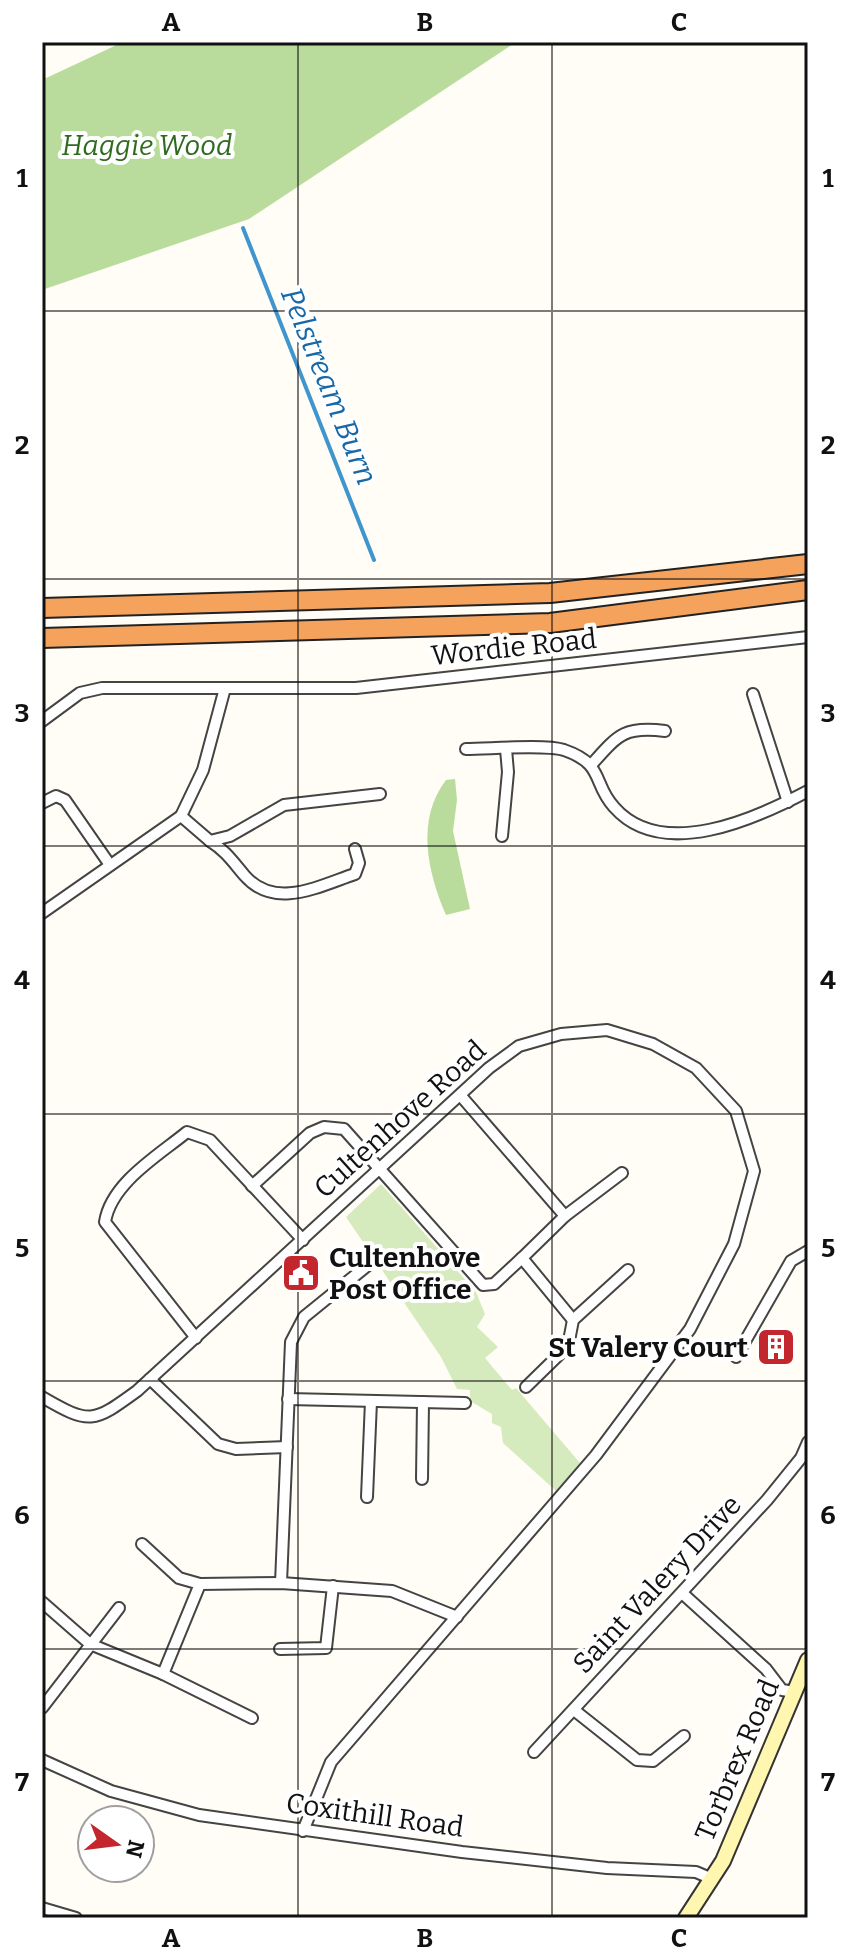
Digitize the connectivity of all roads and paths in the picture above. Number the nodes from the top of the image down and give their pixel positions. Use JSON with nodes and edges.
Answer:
{"nodes":[{"id":1,"x":808,"y":564,"type":"edge"},
{"id":2,"x":808,"y":590,"type":"edge"},
{"id":3,"x":42,"y":608,"type":"edge"},
{"id":4,"x":808,"y":637,"type":"edge"},
{"id":5,"x":42,"y":638,"type":"edge"},
{"id":6,"x":225,"y":688,"type":"junction"},
{"id":7,"x":753,"y":694,"type":"dead end"},
{"id":8,"x":42,"y":721,"type":"edge"},
{"id":9,"x":665,"y":731,"type":"dead end"},
{"id":10,"x":466,"y":749,"type":"dead end"},
{"id":11,"x":506,"y":749,"type":"junction"},
{"id":12,"x":592,"y":764,"type":"junction"},
{"id":13,"x":808,"y":791,"type":"edge"},
{"id":14,"x":380,"y":794,"type":"dead end"},
{"id":15,"x":788,"y":802,"type":"junction"},
{"id":16,"x":42,"y":803,"type":"edge"},
{"id":17,"x":181,"y":816,"type":"junction"},
{"id":18,"x":502,"y":836,"type":"dead end"},
{"id":19,"x":210,"y":841,"type":"junction"},
{"id":20,"x":355,"y":849,"type":"dead end"},
{"id":21,"x":110,"y":865,"type":"junction"},
{"id":22,"x":42,"y":913,"type":"edge"},
{"id":23,"x":461,"y":1096,"type":"junction"},
{"id":24,"x":378,"y":1170,"type":"junction"},
{"id":25,"x":622,"y":1173,"type":"dead end"},
{"id":26,"x":252,"y":1186,"type":"junction"},
{"id":27,"x":565,"y":1216,"type":"junction"},
{"id":28,"x":303,"y":1240,"type":"junction"},
{"id":29,"x":808,"y":1251,"type":"edge"},
{"id":30,"x":522,"y":1258,"type":"junction"},
{"id":31,"x":368,"y":1265,"type":"dead end"},
{"id":32,"x":628,"y":1270,"type":"dead end"},
{"id":33,"x":573,"y":1320,"type":"junction"},
{"id":34,"x":196,"y":1338,"type":"junction"},
{"id":35,"x":736,"y":1357,"type":"dead end"},
{"id":36,"x":150,"y":1379,"type":"junction"},
{"id":37,"x":526,"y":1387,"type":"dead end"},
{"id":38,"x":42,"y":1397,"type":"edge"},
{"id":39,"x":288,"y":1399,"type":"junction"},
{"id":40,"x":371,"y":1401,"type":"junction"},
{"id":41,"x":423,"y":1402,"type":"junction"},
{"id":42,"x":465,"y":1403,"type":"dead end"},
{"id":43,"x":808,"y":1442,"type":"edge"},
{"id":44,"x":287,"y":1447,"type":"junction"},
{"id":45,"x":422,"y":1479,"type":"dead end"},
{"id":46,"x":367,"y":1497,"type":"dead end"},
{"id":47,"x":142,"y":1544,"type":"dead end"},
{"id":48,"x":281,"y":1583,"type":"junction"},
{"id":49,"x":200,"y":1584,"type":"junction"},
{"id":50,"x":333,"y":1586,"type":"junction"},
{"id":51,"x":682,"y":1593,"type":"junction"},
{"id":52,"x":42,"y":1602,"type":"edge"},
{"id":53,"x":119,"y":1608,"type":"dead end"},
{"id":54,"x":457,"y":1617,"type":"junction"},
{"id":55,"x":90,"y":1644,"type":"junction"},
{"id":56,"x":280,"y":1649,"type":"dead end"},
{"id":57,"x":808,"y":1660,"type":"edge"},
{"id":58,"x":163,"y":1674,"type":"junction"},
{"id":59,"x":795,"y":1692,"type":"junction"},
{"id":60,"x":42,"y":1708,"type":"edge"},
{"id":61,"x":574,"y":1710,"type":"junction"},
{"id":62,"x":252,"y":1718,"type":"dead end"},
{"id":63,"x":684,"y":1736,"type":"dead end"},
{"id":64,"x":534,"y":1752,"type":"dead end"},
{"id":65,"x":42,"y":1760,"type":"edge"},
{"id":66,"x":303,"y":1831,"type":"junction"},
{"id":67,"x":710,"y":1878,"type":"junction"},
{"id":68,"x":42,"y":1908,"type":"edge"},
{"id":69,"x":76,"y":1918,"type":"edge"},
{"id":70,"x":686,"y":1918,"type":"edge"}],
"edges":[{"from":1,"to":3,"type":"highway"},
{"from":2,"to":5,"type":"highway"},
{"from":4,"to":6,"type":"street","name":"Wordie Road"},
{"from":6,"to":8,"type":"street","name":"Wordie Road"},
{"from":6,"to":17,"type":"street"},
{"from":7,"to":15,"type":"street"},
{"from":9,"to":12,"type":"street"},
{"from":10,"to":11,"type":"street"},
{"from":11,"to":12,"type":"street"},
{"from":11,"to":18,"type":"street"},
{"from":12,"to":15,"type":"street"},
{"from":13,"to":15,"type":"street"},
{"from":14,"to":19,"type":"street"},
{"from":16,"to":21,"type":"street"},
{"from":17,"to":19,"type":"street"},
{"from":17,"to":21,"type":"street"},
{"from":19,"to":20,"type":"street"},
{"from":21,"to":22,"type":"street"},
{"from":23,"to":24,"type":"street","name":"Cultenhove Road"},
{"from":23,"to":27,"type":"street"},
{"from":23,"to":54,"type":"street","name":"Cultenhove Road"},
{"from":24,"to":26,"type":"street"},
{"from":24,"to":28,"type":"street","name":"Cultenhove Road"},
{"from":24,"to":30,"type":"street"},
{"from":25,"to":27,"type":"street"},
{"from":26,"to":28,"type":"street"},
{"from":26,"to":34,"type":"street"},
{"from":27,"to":30,"type":"street"},
{"from":28,"to":34,"type":"street","name":"Cultenhove Road"},
{"from":29,"to":35,"type":"street"},
{"from":30,"to":33,"type":"street"},
{"from":31,"to":39,"type":"street"},
{"from":32,"to":33,"type":"street"},
{"from":33,"to":37,"type":"street"},
{"from":34,"to":36,"type":"street","name":"Cultenhove Road"},
{"from":36,"to":38,"type":"street","name":"Cultenhove Road"},
{"from":36,"to":44,"type":"street"},
{"from":39,"to":40,"type":"street"},
{"from":39,"to":44,"type":"street"},
{"from":40,"to":41,"type":"street"},
{"from":40,"to":46,"type":"street"},
{"from":41,"to":42,"type":"street"},
{"from":41,"to":45,"type":"street"},
{"from":43,"to":51,"type":"street","name":"Saint Valery Drive"},
{"from":44,"to":48,"type":"street"},
{"from":47,"to":49,"type":"street"},
{"from":48,"to":49,"type":"street"},
{"from":48,"to":50,"type":"street"},
{"from":49,"to":58,"type":"street"},
{"from":50,"to":54,"type":"street"},
{"from":50,"to":56,"type":"street"},
{"from":51,"to":59,"type":"street"},
{"from":51,"to":61,"type":"street","name":"Saint Valery Drive"},
{"from":52,"to":55,"type":"street"},
{"from":53,"to":55,"type":"street"},
{"from":54,"to":66,"type":"street","name":"Cultenhove Road"},
{"from":55,"to":58,"type":"street"},
{"from":55,"to":60,"type":"street"},
{"from":57,"to":59,"type":"street","name":"Torbrex Road"},
{"from":58,"to":62,"type":"street"},
{"from":59,"to":67,"type":"street","name":"Torbrex Road"},
{"from":61,"to":63,"type":"street"},
{"from":61,"to":64,"type":"street","name":"Saint Valery Drive"},
{"from":65,"to":66,"type":"street","name":"Coxithill Road"},
{"from":66,"to":67,"type":"street","name":"Coxithill Road"},
{"from":67,"to":70,"type":"street","name":"Torbrex Road"},
{"from":68,"to":69,"type":"street"}]}
